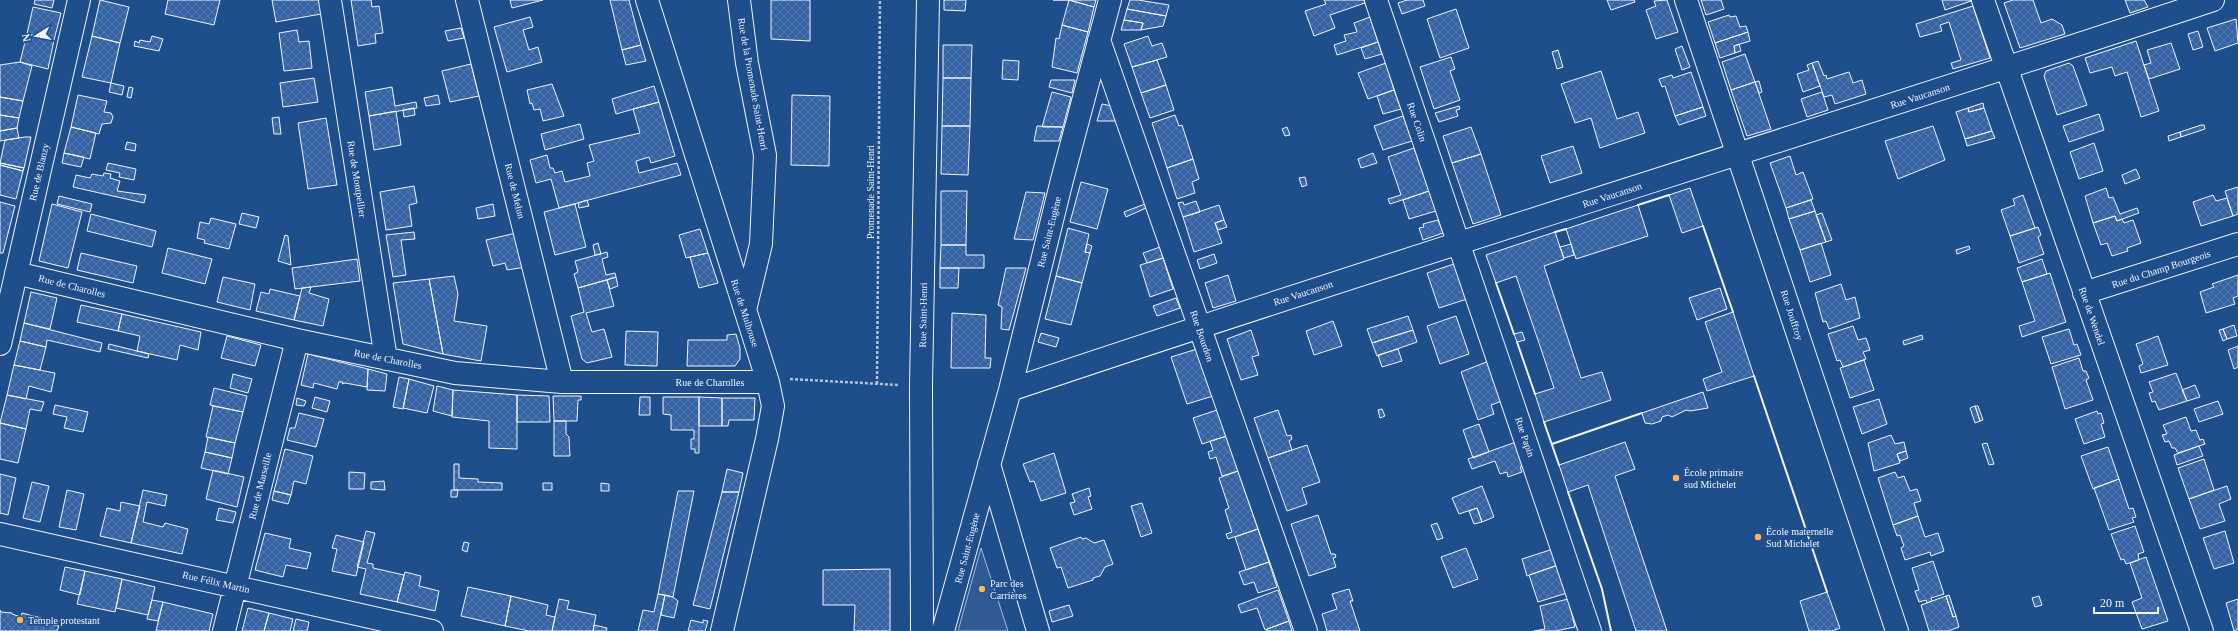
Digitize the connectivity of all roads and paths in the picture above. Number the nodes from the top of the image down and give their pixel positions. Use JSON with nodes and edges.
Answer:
{"nodes":[{"id":1,"x":79,"y":0,"type":"edge"},
{"id":2,"x":330,"y":0,"type":"edge"},
{"id":3,"x":467,"y":0,"type":"edge"},
{"id":4,"x":647,"y":0,"type":"edge"},
{"id":5,"x":739,"y":0,"type":"edge"},
{"id":6,"x":880,"y":0,"type":"edge"},
{"id":7,"x":928,"y":0,"type":"edge"},
{"id":8,"x":1110,"y":0,"type":"edge"},
{"id":9,"x":1376,"y":0,"type":"edge"},
{"id":10,"x":1686,"y":0,"type":"edge"},
{"id":11,"x":1983,"y":0,"type":"edge"},
{"id":12,"x":2213,"y":0,"type":"edge"},
{"id":13,"x":1099,"y":40,"type":"junction"},
{"id":14,"x":2006,"y":69,"type":"junction"},
{"id":15,"x":1738,"y":155,"type":"junction"},
{"id":16,"x":1458,"y":244,"type":"junction"},
{"id":17,"x":2238,"y":244,"type":"edge"},
{"id":18,"x":16,"y":273,"type":"junction"},
{"id":19,"x":2084,"y":293,"type":"junction"},
{"id":20,"x":744,"y":311,"type":"junction"},
{"id":21,"x":1199,"y":326,"type":"junction"},
{"id":22,"x":297,"y":340,"type":"junction"},
{"id":23,"x":0,"y":344,"type":"edge"},
{"id":24,"x":386,"y":359,"type":"junction"},
{"id":25,"x":767,"y":380,"type":"junction"},
{"id":26,"x":562,"y":382,"type":"junction"},
{"id":27,"x":877,"y":384,"type":"junction"},
{"id":28,"x":921,"y":386,"type":"junction"},
{"id":29,"x":1010,"y":390,"type":"junction"},
{"id":30,"x":989,"y":464,"type":"junction"},
{"id":31,"x":0,"y":534,"type":"edge"},
{"id":32,"x":235,"y":586,"type":"junction"},
{"id":33,"x":1890,"y":629,"type":"edge"},
{"id":34,"x":224,"y":631,"type":"edge"},
{"id":35,"x":432,"y":631,"type":"edge"},
{"id":36,"x":722,"y":631,"type":"edge"},
{"id":37,"x":922,"y":631,"type":"edge"},
{"id":38,"x":943,"y":631,"type":"edge"},
{"id":39,"x":1038,"y":631,"type":"edge"},
{"id":40,"x":1306,"y":631,"type":"edge"},
{"id":41,"x":1590,"y":631,"type":"edge"},
{"id":42,"x":2202,"y":631,"type":"edge"}],
"edges":[{"from":1,"to":18,"type":"street","name":"Rue de Blanzy"},
{"from":2,"to":24,"type":"street","name":"Rue de Montpellier"},
{"from":3,"to":26,"type":"street","name":"Rue de Melun"},
{"from":4,"to":20,"type":"street","name":"Rue de Mulhouse"},
{"from":5,"to":20,"type":"street","name":"Rue de la Promenade Saint-Henri"},
{"from":6,"to":27,"type":"path","name":"Promenade Saint-Henri"},
{"from":7,"to":28,"type":"street","name":"Rue Saint-Henri"},
{"from":8,"to":13,"type":"street","name":"Rue Saint-Eugène"},
{"from":9,"to":16,"type":"street","name":"Rue Colin"},
{"from":10,"to":15,"type":"street","name":"Rue Jouffroy"},
{"from":11,"to":14,"type":"street","name":"Rue de Wendel"},
{"from":12,"to":14,"type":"street","name":"Rue Vaucanson"},
{"from":13,"to":21,"type":"street","name":"Rue Bourdon"},
{"from":13,"to":29,"type":"street","name":"Rue Saint-Eugène"},
{"from":14,"to":15,"type":"street","name":"Rue Vaucanson"},
{"from":14,"to":19,"type":"street","name":"Rue de Wendel"},
{"from":15,"to":16,"type":"street","name":"Rue Vaucanson"},
{"from":15,"to":33,"type":"street","name":"Rue Jouffroy"},
{"from":16,"to":21,"type":"street","name":"Rue Vaucanson"},
{"from":16,"to":41,"type":"street","name":"Rue Papin"},
{"from":17,"to":19,"type":"street","name":"Rue du Champ Bourgeois"},
{"from":18,"to":22,"type":"street","name":"Rue de Charolles"},
{"from":18,"to":23,"type":"street","name":"Rue de Blanzy"},
{"from":19,"to":42,"type":"street","name":"Rue de Wendel"},
{"from":20,"to":25,"type":"street","name":"Rue de Mulhouse"},
{"from":21,"to":29,"type":"street","name":"Rue Vaucanson"},
{"from":21,"to":40,"type":"street","name":"Rue Bourdon"},
{"from":22,"to":24,"type":"street","name":"Rue de Charolles"},
{"from":22,"to":32,"type":"street","name":"Rue de Marseille"},
{"from":24,"to":26,"type":"street","name":"Rue de Charolles"},
{"from":25,"to":26,"type":"street","name":"Rue de Charolles"},
{"from":25,"to":27,"type":"path"},
{"from":25,"to":36,"type":"street","name":"Rue de Mulhouse"},
{"from":27,"to":28,"type":"path"},
{"from":28,"to":37,"type":"street","name":"Rue Saint-Henri"},
{"from":29,"to":30,"type":"street","name":"Rue Saint-Eugène"},
{"from":30,"to":38,"type":"street","name":"Rue Saint-Eugène"},
{"from":30,"to":39,"type":"street"},
{"from":31,"to":32,"type":"street","name":"Rue Félix Martin"},
{"from":32,"to":34,"type":"street","name":"Rue de Marseille"},
{"from":32,"to":35,"type":"street","name":"Rue Félix Martin"}]}
